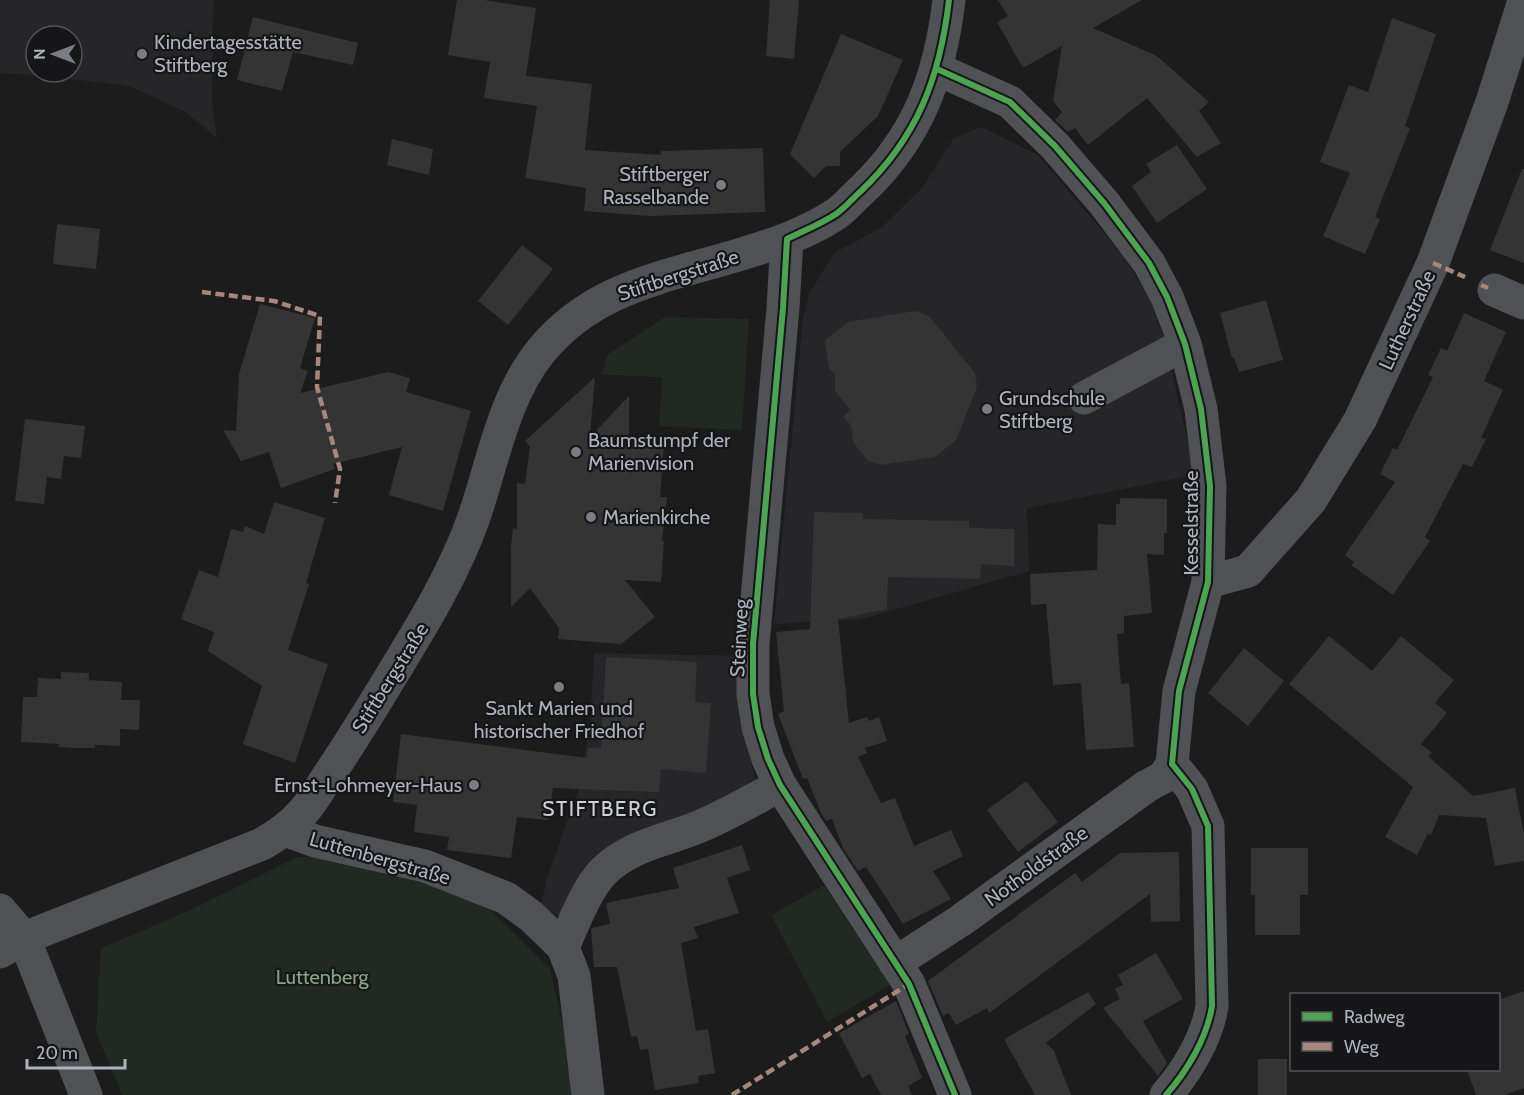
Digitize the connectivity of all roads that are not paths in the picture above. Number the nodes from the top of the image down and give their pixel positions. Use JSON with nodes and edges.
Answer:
{"nodes":[{"id":1,"x":949,"y":0,"type":"edge"},
{"id":2,"x":1524,"y":2,"type":"edge"},
{"id":3,"x":937,"y":69,"type":"junction"},
{"id":4,"x":787,"y":239,"type":"junction"},
{"id":5,"x":1494,"y":290,"type":"dead end"},
{"id":6,"x":1524,"y":303,"type":"edge"},
{"id":7,"x":1185,"y":344,"type":"junction"},
{"id":8,"x":1084,"y":398,"type":"dead end"},
{"id":9,"x":1209,"y":582,"type":"junction"},
{"id":10,"x":1172,"y":764,"type":"junction"},
{"id":11,"x":769,"y":791,"type":"junction"},
{"id":12,"x":285,"y":830,"type":"junction"},
{"id":13,"x":0,"y":910,"type":"edge"},
{"id":14,"x":12,"y":945,"type":"edge"},
{"id":15,"x":562,"y":947,"type":"junction"},
{"id":16,"x":895,"y":963,"type":"junction"},
{"id":17,"x":1175,"y":1091,"type":"edge"},
{"id":18,"x":86,"y":1095,"type":"edge"},
{"id":19,"x":588,"y":1095,"type":"edge"},
{"id":20,"x":955,"y":1095,"type":"edge"}],
"edges":[{"from":1,"to":3,"type":"street","name":"Stiftbergstraße"},
{"from":2,"to":9,"type":"street","name":"Lutherstraße"},
{"from":3,"to":4,"type":"street","name":"Stiftbergstraße"},
{"from":3,"to":7,"type":"street","name":"Kesselstraße"},
{"from":4,"to":11,"type":"street","name":"Steinweg"},
{"from":4,"to":12,"type":"street","name":"Stiftbergstraße"},
{"from":5,"to":6,"type":"street"},
{"from":7,"to":8,"type":"street"},
{"from":7,"to":9,"type":"street","name":"Kesselstraße"},
{"from":9,"to":10,"type":"street","name":"Kesselstraße"},
{"from":10,"to":16,"type":"street","name":"Notholdstraße"},
{"from":10,"to":17,"type":"street"},
{"from":11,"to":15,"type":"street"},
{"from":11,"to":16,"type":"street","name":"Steinweg"},
{"from":12,"to":14,"type":"street","name":"Stiftbergstraße"},
{"from":12,"to":15,"type":"street","name":"Luttenbergstraße"},
{"from":13,"to":14,"type":"street"},
{"from":14,"to":18,"type":"street"},
{"from":15,"to":19,"type":"street","name":"Luttenbergstraße"},
{"from":16,"to":20,"type":"street","name":"Steinweg"}]}
